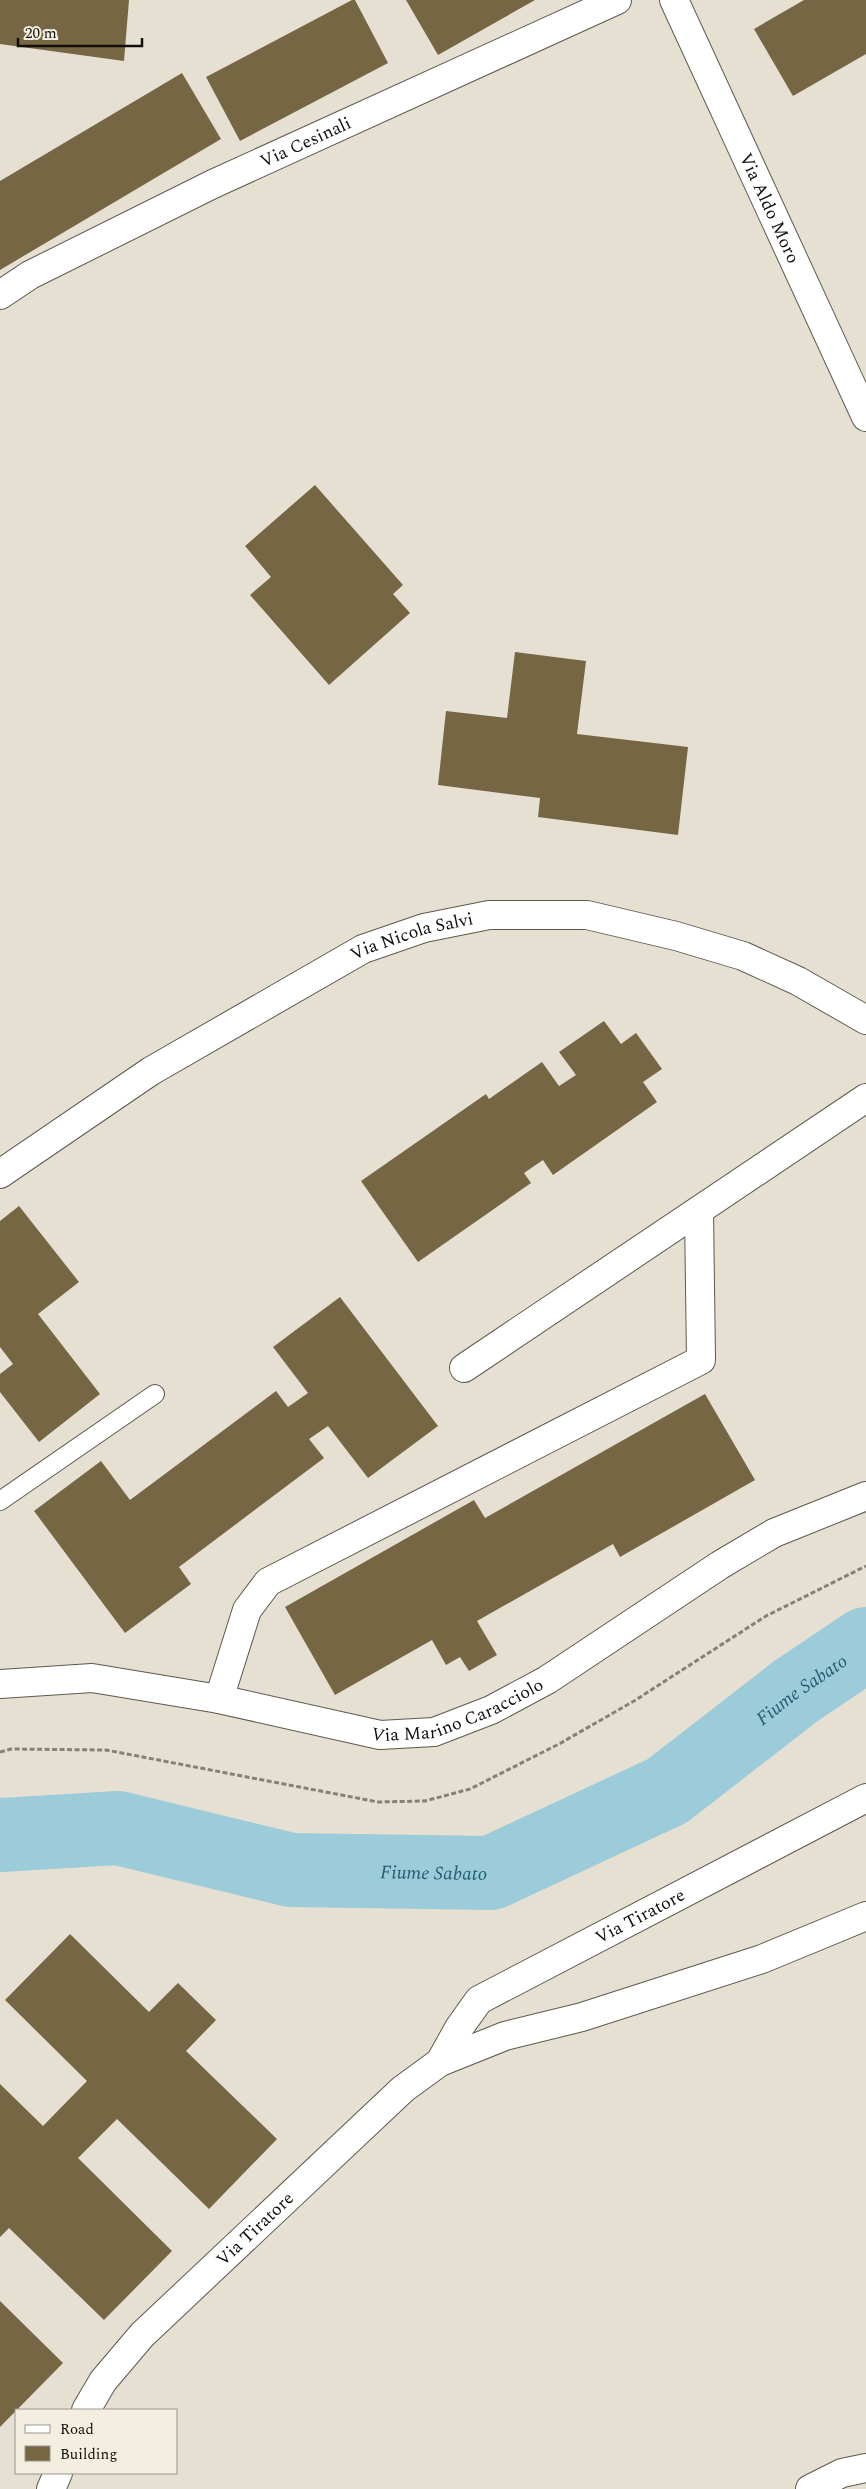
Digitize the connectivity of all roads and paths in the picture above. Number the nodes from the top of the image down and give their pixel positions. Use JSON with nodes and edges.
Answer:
{"nodes":[{"id":1,"x":617,"y":0,"type":"edge"},
{"id":2,"x":674,"y":0,"type":"edge"},
{"id":3,"x":0,"y":295,"type":"edge"},
{"id":4,"x":866,"y":417,"type":"edge"},
{"id":5,"x":866,"y":1020,"type":"edge"},
{"id":6,"x":866,"y":1098,"type":"edge"},
{"id":7,"x":0,"y":1174,"type":"edge"},
{"id":8,"x":698,"y":1211,"type":"junction"},
{"id":9,"x":464,"y":1368,"type":"dead end"},
{"id":10,"x":155,"y":1394,"type":"dead end"},
{"id":11,"x":866,"y":1496,"type":"edge"},
{"id":12,"x":0,"y":1501,"type":"edge"},
{"id":13,"x":0,"y":1684,"type":"edge"},
{"id":14,"x":219,"y":1699,"type":"junction"},
{"id":15,"x":866,"y":1798,"type":"edge"},
{"id":16,"x":866,"y":1916,"type":"edge"},
{"id":17,"x":440,"y":2062,"type":"junction"},
{"id":18,"x":87,"y":2409,"type":"edge"},
{"id":19,"x":866,"y":2468,"type":"edge"},
{"id":20,"x":58,"y":2474,"type":"edge"},
{"id":21,"x":51,"y":2489,"type":"edge"},
{"id":22,"x":810,"y":2489,"type":"edge"}],
"edges":[{"from":1,"to":3,"type":"street","name":"Via Cesinali"},
{"from":2,"to":4,"type":"street","name":"Via Aldo Moro"},
{"from":5,"to":7,"type":"street","name":"Via Nicola Salvi"},
{"from":6,"to":8,"type":"street"},
{"from":8,"to":9,"type":"street"},
{"from":8,"to":14,"type":"street"},
{"from":10,"to":12,"type":"lane"},
{"from":11,"to":14,"type":"street","name":"Via Marino Caracciolo"},
{"from":13,"to":14,"type":"street","name":"Via Marino Caracciolo"},
{"from":15,"to":17,"type":"street","name":"Via Tiratore"},
{"from":16,"to":17,"type":"street","name":"Via Tiratore"},
{"from":17,"to":18,"type":"street","name":"Via Tiratore"},
{"from":19,"to":22,"type":"street"},
{"from":20,"to":21,"type":"street"}]}
